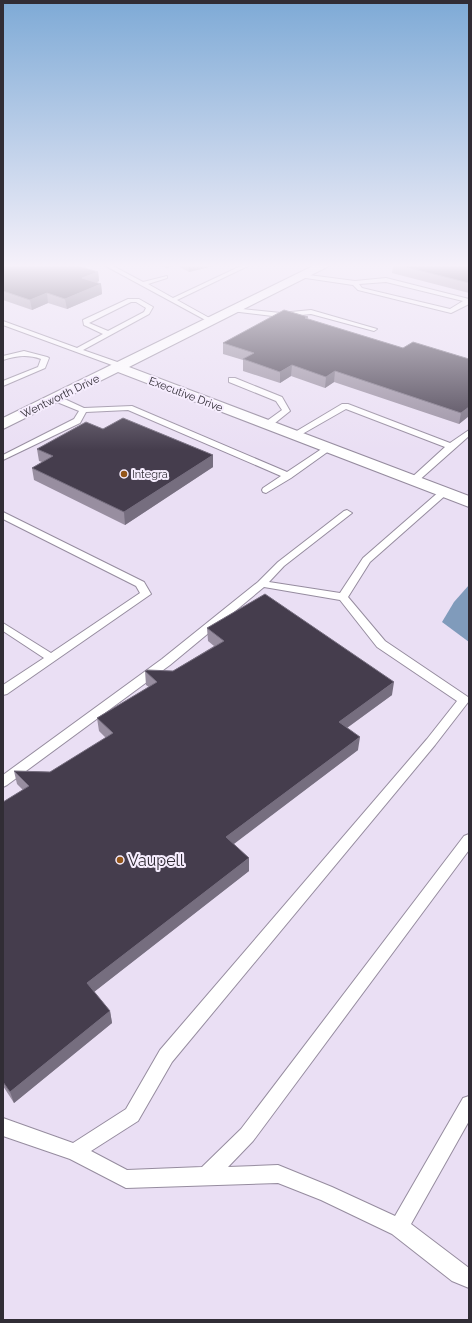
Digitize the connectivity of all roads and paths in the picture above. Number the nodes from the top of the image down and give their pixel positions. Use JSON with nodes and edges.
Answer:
{"nodes":[{"id":1,"x":13,"y":327,"type":"edge"},
{"id":2,"x":92,"y":327,"type":"edge"},
{"id":3,"x":120,"y":327,"type":"edge"},
{"id":4,"x":200,"y":327,"type":"edge"},
{"id":5,"x":366,"y":327,"type":"edge"},
{"id":6,"x":374,"y":329,"type":"dead end"},
{"id":7,"x":107,"y":333,"type":"junction"},
{"id":8,"x":78,"y":350,"type":"junction"},
{"id":9,"x":3,"y":358,"type":"edge"},
{"id":10,"x":119,"y":367,"type":"junction"},
{"id":11,"x":232,"y":380,"type":"dead end"},
{"id":12,"x":3,"y":384,"type":"edge"},
{"id":13,"x":55,"y":398,"type":"junction"},
{"id":14,"x":83,"y":410,"type":"junction"},
{"id":15,"x":3,"y":424,"type":"edge"},
{"id":16,"x":267,"y":425,"type":"junction"},
{"id":17,"x":469,"y":432,"type":"edge"},
{"id":18,"x":294,"y":435,"type":"junction"},
{"id":19,"x":451,"y":446,"type":"junction"},
{"id":20,"x":329,"y":448,"type":"junction"},
{"id":21,"x":3,"y":458,"type":"edge"},
{"id":22,"x":288,"y":476,"type":"junction"},
{"id":23,"x":413,"y":481,"type":"junction"},
{"id":24,"x":266,"y":490,"type":"dead end"},
{"id":25,"x":444,"y":492,"type":"junction"},
{"id":26,"x":469,"y":502,"type":"edge"},
{"id":27,"x":347,"y":513,"type":"dead end"},
{"id":28,"x":3,"y":515,"type":"edge"},
{"id":29,"x":262,"y":584,"type":"junction"},
{"id":30,"x":343,"y":597,"type":"junction"},
{"id":31,"x":3,"y":626,"type":"edge"},
{"id":32,"x":51,"y":658,"type":"junction"},
{"id":33,"x":3,"y":691,"type":"edge"},
{"id":34,"x":467,"y":701,"type":"edge"},
{"id":35,"x":3,"y":782,"type":"edge"},
{"id":36,"x":469,"y":840,"type":"edge"},
{"id":37,"x":469,"y":1104,"type":"edge"},
{"id":38,"x":3,"y":1127,"type":"edge"},
{"id":39,"x":74,"y":1152,"type":"junction"},
{"id":40,"x":206,"y":1176,"type":"junction"},
{"id":41,"x":399,"y":1227,"type":"junction"},
{"id":42,"x":469,"y":1278,"type":"edge"}],
"edges":[{"from":1,"to":8,"type":"lane"},
{"from":2,"to":7,"type":"lane"},
{"from":3,"to":7,"type":"lane"},
{"from":4,"to":10,"type":"street"},
{"from":5,"to":6,"type":"lane"},
{"from":7,"to":8,"type":"lane"},
{"from":8,"to":10,"type":"lane"},
{"from":9,"to":12,"type":"lane"},
{"from":10,"to":13,"type":"street","name":"Wentworth Drive"},
{"from":10,"to":16,"type":"street","name":"Executive Drive"},
{"from":11,"to":16,"type":"lane"},
{"from":13,"to":14,"type":"lane"},
{"from":13,"to":15,"type":"street","name":"Wentworth Drive"},
{"from":14,"to":21,"type":"lane"},
{"from":14,"to":22,"type":"lane"},
{"from":16,"to":18,"type":"street","name":"Executive Drive"},
{"from":17,"to":19,"type":"lane"},
{"from":18,"to":19,"type":"lane"},
{"from":18,"to":20,"type":"street","name":"Executive Drive"},
{"from":19,"to":23,"type":"lane"},
{"from":20,"to":22,"type":"lane"},
{"from":20,"to":23,"type":"street","name":"Executive Drive"},
{"from":22,"to":24,"type":"lane"},
{"from":23,"to":25,"type":"street","name":"Executive Drive"},
{"from":25,"to":26,"type":"street","name":"Executive Drive"},
{"from":25,"to":30,"type":"lane"},
{"from":27,"to":29,"type":"lane"},
{"from":28,"to":32,"type":"lane"},
{"from":29,"to":30,"type":"lane"},
{"from":29,"to":35,"type":"lane"},
{"from":30,"to":34,"type":"lane"},
{"from":31,"to":32,"type":"lane"},
{"from":32,"to":33,"type":"lane"},
{"from":34,"to":39,"type":"lane"},
{"from":36,"to":40,"type":"lane"},
{"from":37,"to":41,"type":"lane"},
{"from":38,"to":39,"type":"lane"},
{"from":39,"to":40,"type":"lane"},
{"from":40,"to":41,"type":"lane"},
{"from":41,"to":42,"type":"lane"}]}
